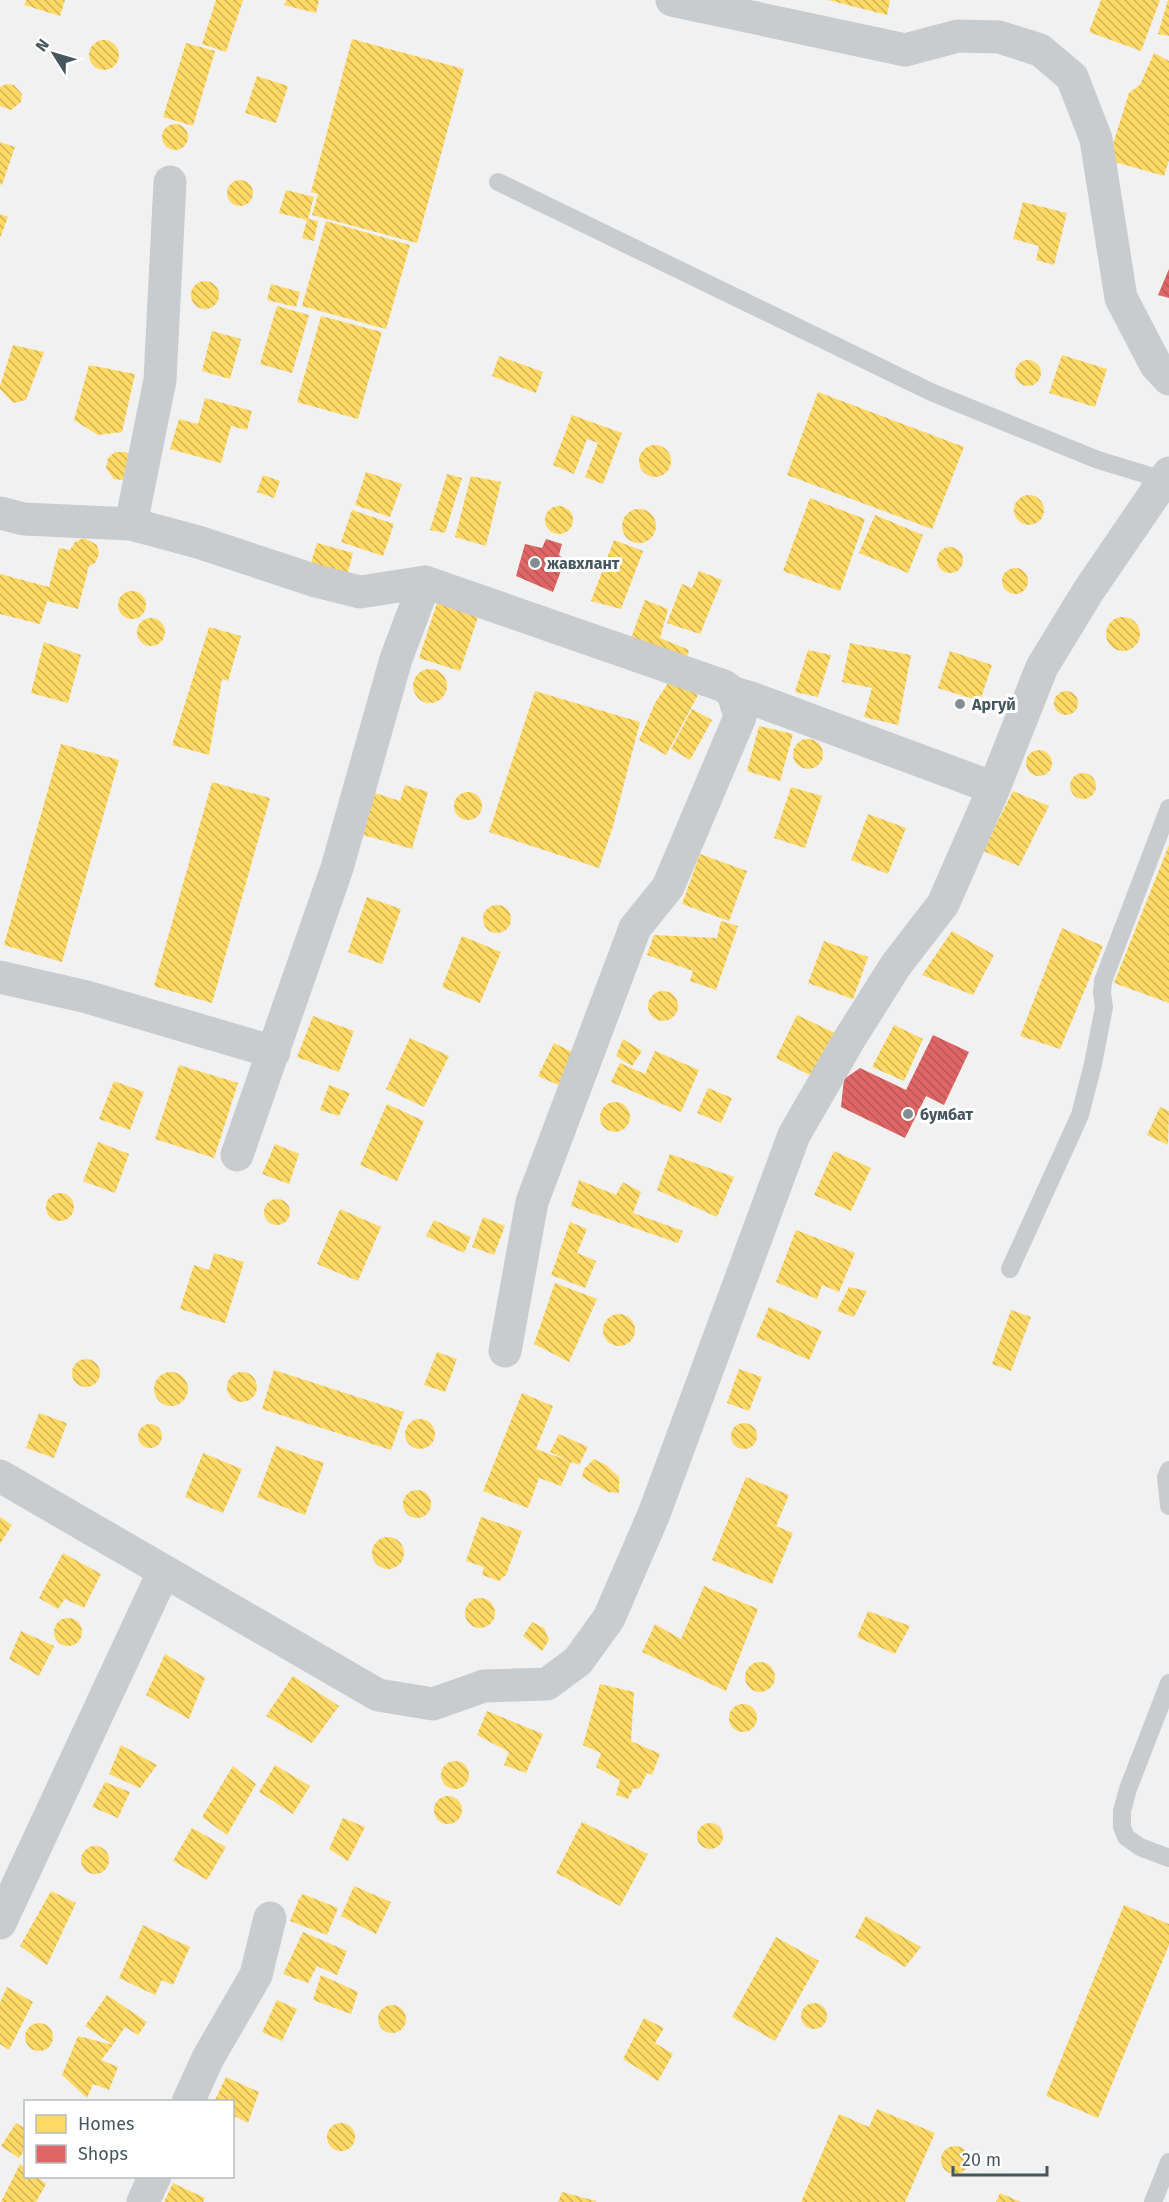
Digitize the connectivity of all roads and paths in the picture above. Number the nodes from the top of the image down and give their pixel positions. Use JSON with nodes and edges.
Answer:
{"nodes":[{"id":1,"x":672,"y":0,"type":"edge"},
{"id":2,"x":784,"y":12,"type":"edge"},
{"id":3,"x":170,"y":182,"type":"dead end"},
{"id":4,"x":498,"y":182,"type":"dead end"},
{"id":5,"x":1169,"y":379,"type":"edge"},
{"id":6,"x":1166,"y":476,"type":"edge"},
{"id":7,"x":0,"y":513,"type":"edge"},
{"id":8,"x":131,"y":524,"type":"junction"},
{"id":9,"x":425,"y":582,"type":"junction"},
{"id":10,"x":733,"y":693,"type":"junction"},
{"id":11,"x":994,"y":788,"type":"junction"},
{"id":12,"x":1169,"y":807,"type":"edge"},
{"id":13,"x":0,"y":977,"type":"edge"},
{"id":14,"x":274,"y":1052,"type":"junction"},
{"id":15,"x":237,"y":1155,"type":"dead end"},
{"id":16,"x":1010,"y":1269,"type":"dead end"},
{"id":17,"x":505,"y":1351,"type":"dead end"},
{"id":18,"x":1169,"y":1470,"type":"edge"},
{"id":19,"x":0,"y":1476,"type":"edge"},
{"id":20,"x":1169,"y":1506,"type":"edge"},
{"id":21,"x":164,"y":1571,"type":"junction"},
{"id":22,"x":1169,"y":1683,"type":"edge"},
{"id":23,"x":1169,"y":1858,"type":"edge"},
{"id":24,"x":270,"y":1918,"type":"dead end"},
{"id":25,"x":0,"y":1923,"type":"edge"},
{"id":26,"x":189,"y":2100,"type":"edge"},
{"id":27,"x":1169,"y":2162,"type":"edge"},
{"id":28,"x":154,"y":2178,"type":"edge"},
{"id":29,"x":143,"y":2202,"type":"edge"},
{"id":30,"x":1153,"y":2202,"type":"edge"}],
"edges":[{"from":1,"to":2,"type":"street"},
{"from":2,"to":5,"type":"street"},
{"from":3,"to":8,"type":"street"},
{"from":4,"to":6,"type":"lane"},
{"from":6,"to":11,"type":"street"},
{"from":7,"to":8,"type":"street"},
{"from":8,"to":9,"type":"street"},
{"from":9,"to":10,"type":"street"},
{"from":9,"to":14,"type":"street"},
{"from":10,"to":11,"type":"street"},
{"from":10,"to":17,"type":"street"},
{"from":11,"to":21,"type":"street"},
{"from":12,"to":16,"type":"lane"},
{"from":13,"to":14,"type":"street"},
{"from":14,"to":15,"type":"street"},
{"from":18,"to":20,"type":"lane"},
{"from":19,"to":21,"type":"street"},
{"from":21,"to":25,"type":"street"},
{"from":22,"to":23,"type":"lane"},
{"from":24,"to":26,"type":"street"},
{"from":27,"to":30,"type":"lane"},
{"from":28,"to":29,"type":"street"}]}
